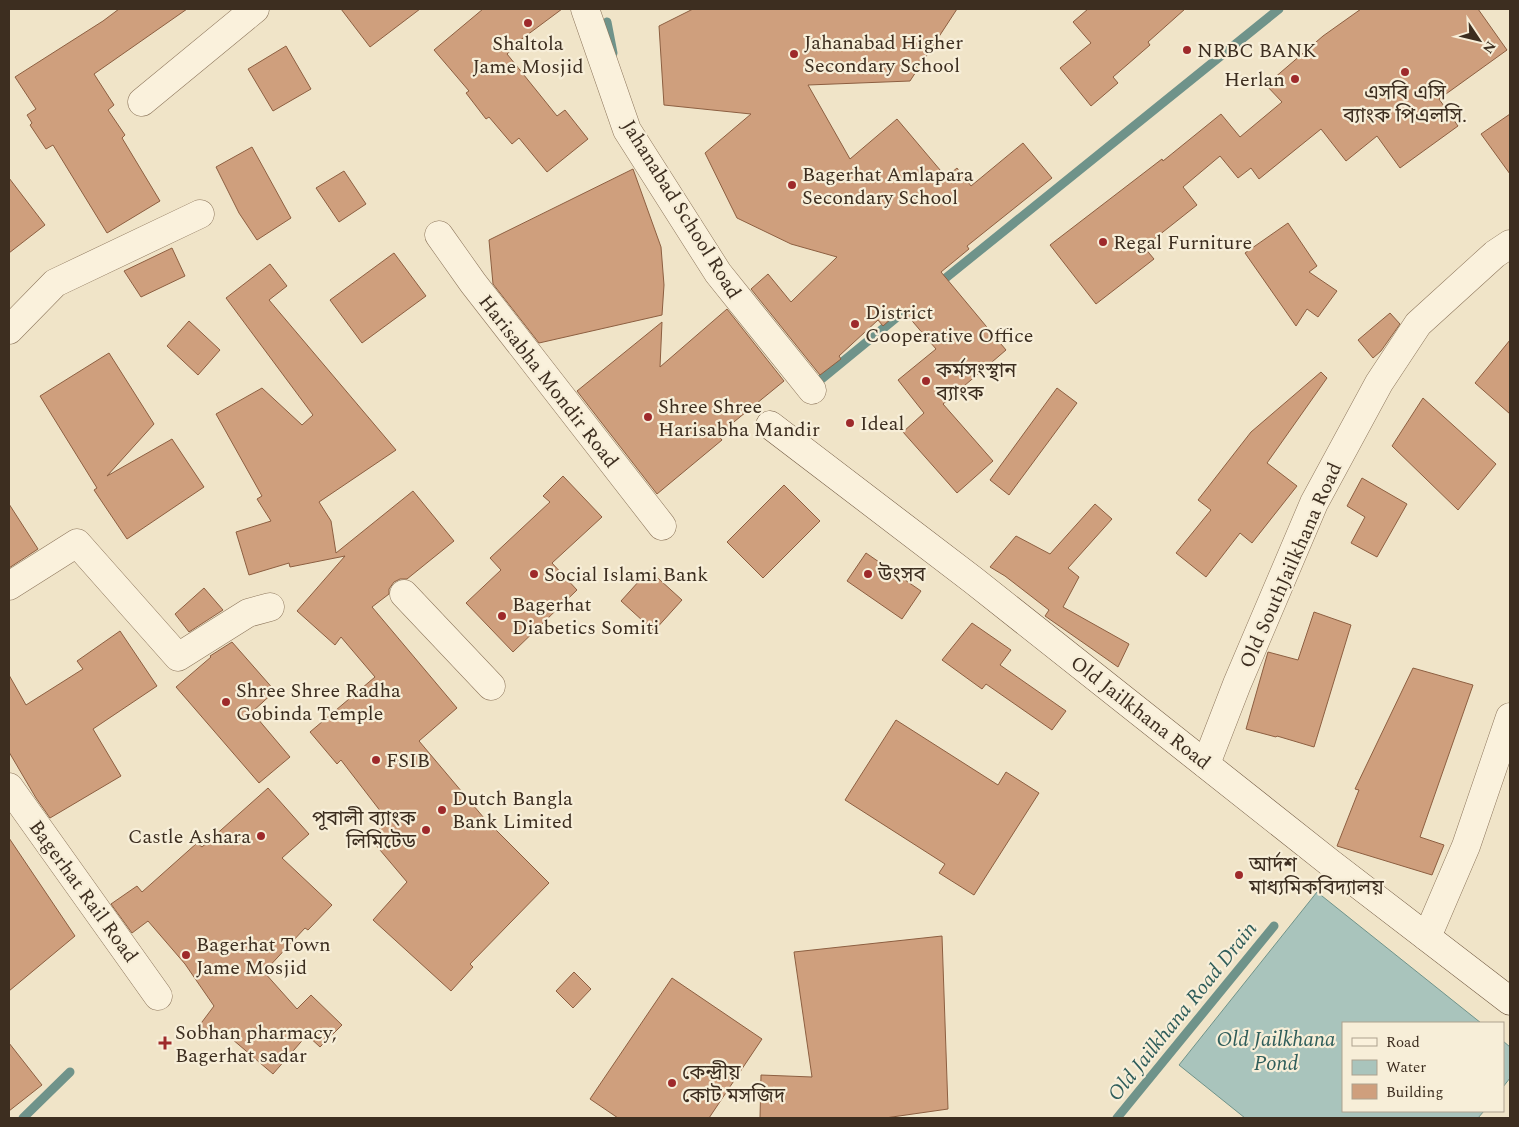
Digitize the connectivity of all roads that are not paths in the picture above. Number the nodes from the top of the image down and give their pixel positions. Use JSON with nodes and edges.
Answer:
{"nodes":[{"id":1,"x":255,"y":9,"type":"edge"},
{"id":2,"x":585,"y":9,"type":"edge"},
{"id":3,"x":142,"y":102,"type":"dead end"},
{"id":4,"x":200,"y":214,"type":"dead end"},
{"id":5,"x":439,"y":235,"type":"dead end"},
{"id":6,"x":1510,"y":244,"type":"edge"},
{"id":7,"x":9,"y":330,"type":"edge"},
{"id":8,"x":812,"y":390,"type":"dead end"},
{"id":9,"x":770,"y":424,"type":"dead end"},
{"id":10,"x":662,"y":526,"type":"dead end"},
{"id":11,"x":9,"y":586,"type":"edge"},
{"id":12,"x":404,"y":594,"type":"dead end"},
{"id":13,"x":270,"y":606,"type":"dead end"},
{"id":14,"x":490,"y":686,"type":"dead end"},
{"id":15,"x":1510,"y":717,"type":"edge"},
{"id":16,"x":1206,"y":764,"type":"junction"},
{"id":17,"x":9,"y":787,"type":"edge"},
{"id":18,"x":1427,"y":937,"type":"junction"},
{"id":19,"x":158,"y":996,"type":"dead end"},
{"id":20,"x":1510,"y":1001,"type":"edge"}],
"edges":[{"from":1,"to":3,"type":"street"},
{"from":2,"to":8,"type":"street","name":"Jahanabad School Road"},
{"from":4,"to":7,"type":"street"},
{"from":5,"to":10,"type":"street","name":"Harisabha Mondir Road"},
{"from":6,"to":16,"type":"street","name":"Old SouthJailkhana Road"},
{"from":9,"to":16,"type":"street","name":"Old Jailkhana Road"},
{"from":11,"to":13,"type":"street"},
{"from":12,"to":14,"type":"street"},
{"from":15,"to":18,"type":"street"},
{"from":16,"to":18,"type":"street","name":"Old Jailkhana Road"},
{"from":17,"to":19,"type":"street","name":"Bagerhat Rail Road"},
{"from":18,"to":20,"type":"street","name":"Old Jailkhana Road"}]}
